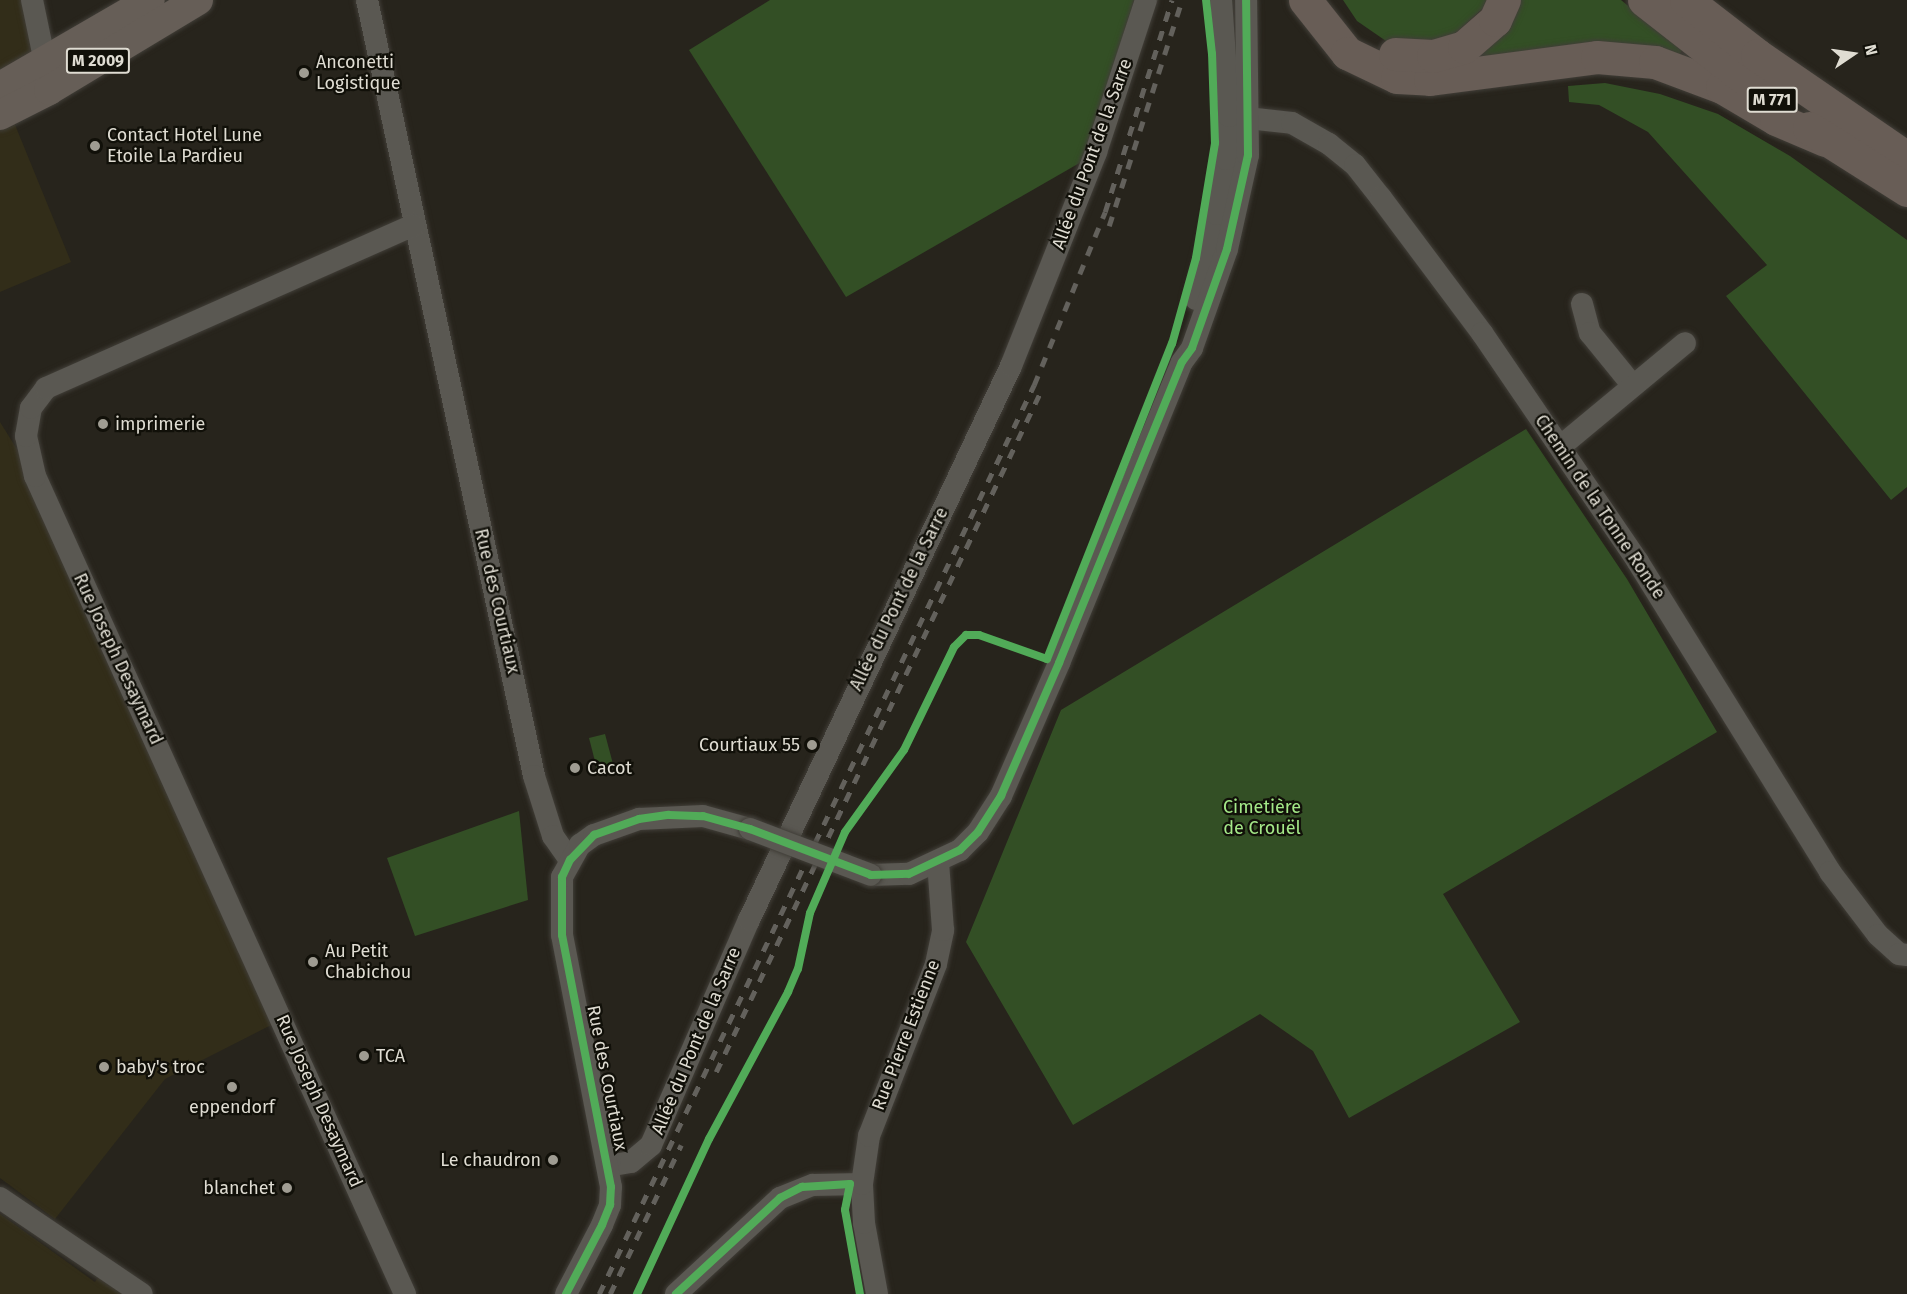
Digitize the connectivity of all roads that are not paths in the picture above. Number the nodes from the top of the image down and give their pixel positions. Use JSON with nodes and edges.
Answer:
{"nodes":[{"id":1,"x":32,"y":0,"type":"edge"},
{"id":2,"x":150,"y":0,"type":"edge"},
{"id":3,"x":198,"y":0,"type":"edge"},
{"id":4,"x":367,"y":0,"type":"edge"},
{"id":5,"x":1146,"y":0,"type":"edge"},
{"id":6,"x":1221,"y":0,"type":"edge"},
{"id":7,"x":1246,"y":0,"type":"edge"},
{"id":8,"x":1305,"y":0,"type":"edge"},
{"id":9,"x":1329,"y":0,"type":"edge"},
{"id":10,"x":1504,"y":0,"type":"edge"},
{"id":11,"x":1644,"y":0,"type":"edge"},
{"id":12,"x":1686,"y":0,"type":"edge"},
{"id":13,"x":1709,"y":0,"type":"edge"},
{"id":14,"x":1757,"y":55,"type":"junction"},
{"id":15,"x":45,"y":63,"type":"junction"},
{"id":16,"x":0,"y":87,"type":"edge"},
{"id":17,"x":0,"y":116,"type":"edge"},
{"id":18,"x":1239,"y":117,"type":"junction"},
{"id":19,"x":1825,"y":140,"type":"junction"},
{"id":20,"x":1907,"y":158,"type":"edge"},
{"id":21,"x":1907,"y":190,"type":"edge"},
{"id":22,"x":414,"y":225,"type":"junction"},
{"id":23,"x":1582,"y":304,"type":"dead end"},
{"id":24,"x":1684,"y":343,"type":"dead end"},
{"id":25,"x":1633,"y":386,"type":"junction"},
{"id":26,"x":1561,"y":446,"type":"junction"},
{"id":27,"x":570,"y":860,"type":"junction"},
{"id":28,"x":938,"y":862,"type":"junction"},
{"id":29,"x":1903,"y":954,"type":"edge"},
{"id":30,"x":608,"y":1166,"type":"junction"},
{"id":31,"x":862,"y":1184,"type":"junction"},
{"id":32,"x":0,"y":1198,"type":"edge"},
{"id":33,"x":142,"y":1294,"type":"edge"},
{"id":34,"x":405,"y":1294,"type":"edge"},
{"id":35,"x":566,"y":1294,"type":"edge"},
{"id":36,"x":676,"y":1294,"type":"edge"},
{"id":37,"x":877,"y":1294,"type":"edge"}],
"edges":[{"from":1,"to":15,"type":"street"},
{"from":2,"to":15,"type":"main road","number":"M 2009"},
{"from":3,"to":17,"type":"main road","number":"M 2009"},
{"from":4,"to":22,"type":"street","name":"Rue des Courtiaux"},
{"from":5,"to":30,"type":"street","name":"Allée du Pont de la Sarre"},
{"from":6,"to":18,"type":"street"},
{"from":7,"to":18,"type":"street"},
{"from":8,"to":19,"type":"highway"},
{"from":9,"to":10,"type":"highway"},
{"from":11,"to":19,"type":"highway","number":"M 771"},
{"from":12,"to":14,"type":"highway","number":"M 771"},
{"from":13,"to":14,"type":"highway"},
{"from":14,"to":20,"type":"highway","number":"M 771"},
{"from":15,"to":16,"type":"main road","number":"M 2009"},
{"from":18,"to":26,"type":"street","name":"Chemin de la Tonne Ronde"},
{"from":18,"to":28,"type":"street"},
{"from":19,"to":21,"type":"highway","number":"M 771"},
{"from":22,"to":27,"type":"street","name":"Rue des Courtiaux"},
{"from":22,"to":34,"type":"street","name":"Rue Joseph Desaymard"},
{"from":23,"to":25,"type":"street"},
{"from":24,"to":25,"type":"street"},
{"from":25,"to":26,"type":"street"},
{"from":26,"to":29,"type":"street","name":"Chemin de la Tonne Ronde"},
{"from":27,"to":28,"type":"street","bridge":true},
{"from":27,"to":30,"type":"street","name":"Rue des Courtiaux"},
{"from":28,"to":31,"type":"street","name":"Rue Pierre Estienne"},
{"from":30,"to":35,"type":"street","name":"Rue des Courtiaux"},
{"from":31,"to":36,"type":"street"},
{"from":31,"to":37,"type":"street","name":"Rue Pierre Estienne"},
{"from":32,"to":33,"type":"street"}]}
